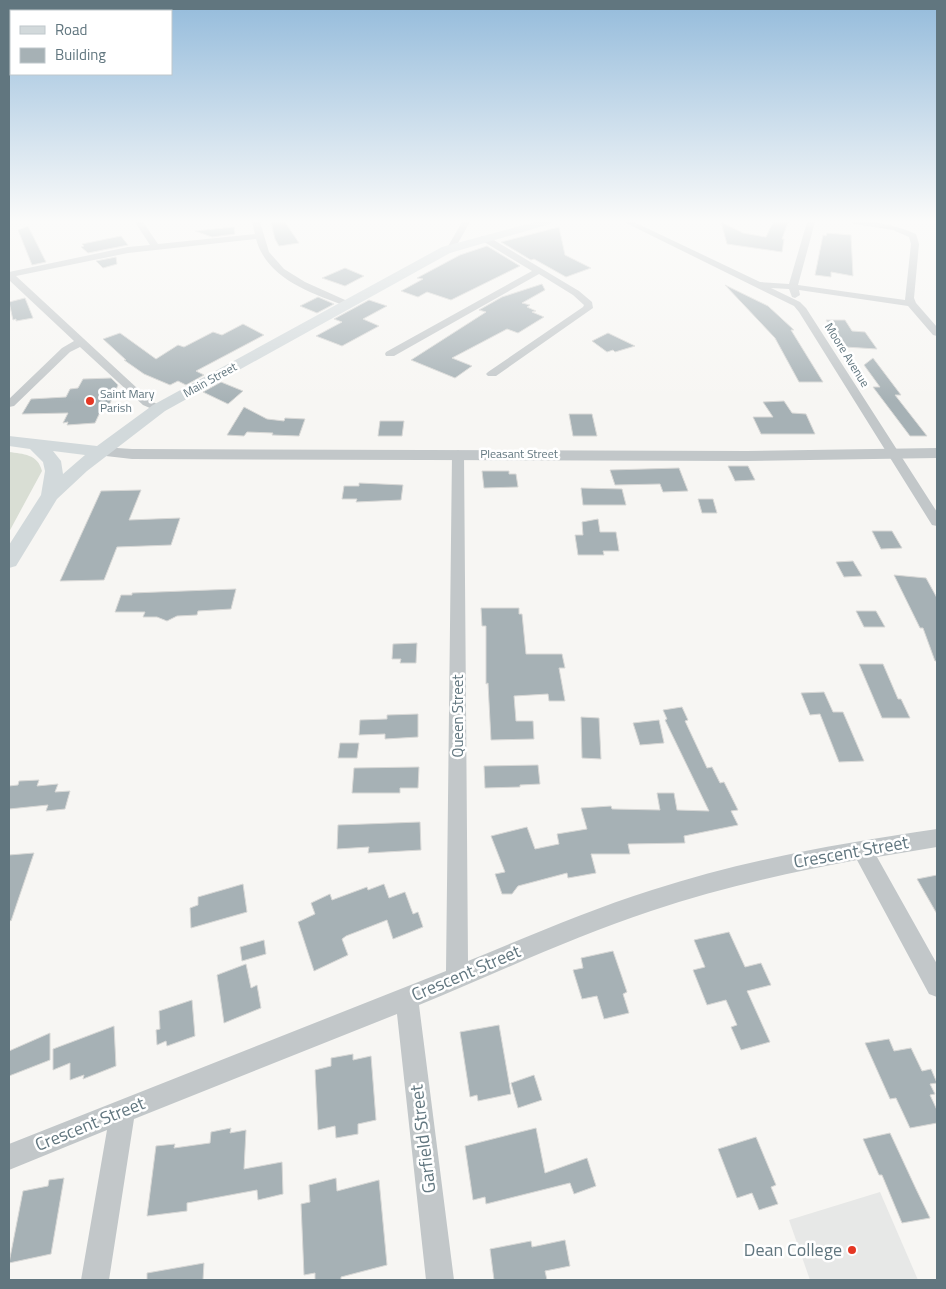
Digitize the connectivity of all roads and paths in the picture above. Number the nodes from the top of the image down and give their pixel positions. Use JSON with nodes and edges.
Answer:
{"nodes":[{"id":1,"x":17,"y":282,"type":"edge"},
{"id":2,"x":300,"y":282,"type":"edge"},
{"id":3,"x":387,"y":282,"type":"edge"},
{"id":4,"x":518,"y":282,"type":"edge"},
{"id":5,"x":559,"y":282,"type":"edge"},
{"id":6,"x":751,"y":282,"type":"edge"},
{"id":7,"x":794,"y":282,"type":"edge"},
{"id":8,"x":911,"y":282,"type":"edge"},
{"id":9,"x":755,"y":284,"type":"junction"},
{"id":10,"x":793,"y":286,"type":"junction"},
{"id":11,"x":349,"y":304,"type":"junction"},
{"id":12,"x":797,"y":304,"type":"junction"},
{"id":13,"x":911,"y":304,"type":"junction"},
{"id":14,"x":937,"y":333,"type":"edge"},
{"id":15,"x":82,"y":342,"type":"junction"},
{"id":16,"x":390,"y":354,"type":"dead end"},
{"id":17,"x":492,"y":374,"type":"dead end"},
{"id":18,"x":10,"y":404,"type":"dead end"},
{"id":19,"x":160,"y":408,"type":"junction"},
{"id":20,"x":9,"y":441,"type":"edge"},
{"id":21,"x":35,"y":444,"type":"junction"},
{"id":22,"x":102,"y":452,"type":"junction"},
{"id":23,"x":894,"y":453,"type":"junction"},
{"id":24,"x":937,"y":453,"type":"edge"},
{"id":25,"x":458,"y":454,"type":"junction"},
{"id":26,"x":50,"y":495,"type":"junction"},
{"id":27,"x":937,"y":522,"type":"edge"},
{"id":28,"x":9,"y":561,"type":"edge"},
{"id":29,"x":937,"y":838,"type":"edge"},
{"id":30,"x":862,"y":849,"type":"junction"},
{"id":31,"x":457,"y":977,"type":"junction"},
{"id":32,"x":937,"y":986,"type":"edge"},
{"id":33,"x":407,"y":998,"type":"junction"},
{"id":34,"x":123,"y":1111,"type":"junction"},
{"id":35,"x":9,"y":1156,"type":"edge"},
{"id":36,"x":95,"y":1280,"type":"edge"},
{"id":37,"x":440,"y":1280,"type":"edge"}],
"edges":[{"from":1,"to":15,"type":"street"},
{"from":2,"to":11,"type":"street"},
{"from":3,"to":11,"type":"main road","name":"Main Street"},
{"from":4,"to":16,"type":"street"},
{"from":5,"to":17,"type":"street"},
{"from":6,"to":9,"type":"street","name":"Moore Avenue"},
{"from":7,"to":10,"type":"street"},
{"from":8,"to":13,"type":"street"},
{"from":9,"to":10,"type":"street"},
{"from":9,"to":12,"type":"street","name":"Moore Avenue"},
{"from":10,"to":12,"type":"street"},
{"from":10,"to":13,"type":"street"},
{"from":11,"to":19,"type":"main road","name":"Main Street"},
{"from":12,"to":23,"type":"street","name":"Moore Avenue"},
{"from":13,"to":14,"type":"street"},
{"from":15,"to":18,"type":"street"},
{"from":15,"to":19,"type":"street"},
{"from":19,"to":22,"type":"main road","name":"Main Street"},
{"from":20,"to":21,"type":"main road"},
{"from":21,"to":22,"type":"main road"},
{"from":21,"to":26,"type":"main road"},
{"from":22,"to":25,"type":"street","name":"Pleasant Street"},
{"from":22,"to":26,"type":"main road","name":"Main Street"},
{"from":23,"to":24,"type":"street","name":"Pleasant Street"},
{"from":23,"to":25,"type":"street","name":"Pleasant Street"},
{"from":23,"to":27,"type":"street","name":"Moore Avenue"},
{"from":25,"to":31,"type":"street","name":"Queen Street"},
{"from":26,"to":28,"type":"main road","name":"Main Street"},
{"from":29,"to":30,"type":"street","name":"Crescent Street"},
{"from":30,"to":31,"type":"street","name":"Crescent Street"},
{"from":30,"to":32,"type":"street"},
{"from":31,"to":33,"type":"street","name":"Crescent Street"},
{"from":33,"to":34,"type":"street","name":"Crescent Street"},
{"from":33,"to":37,"type":"street","name":"Garfield Street"},
{"from":34,"to":35,"type":"street","name":"Crescent Street"},
{"from":34,"to":36,"type":"street"}]}
